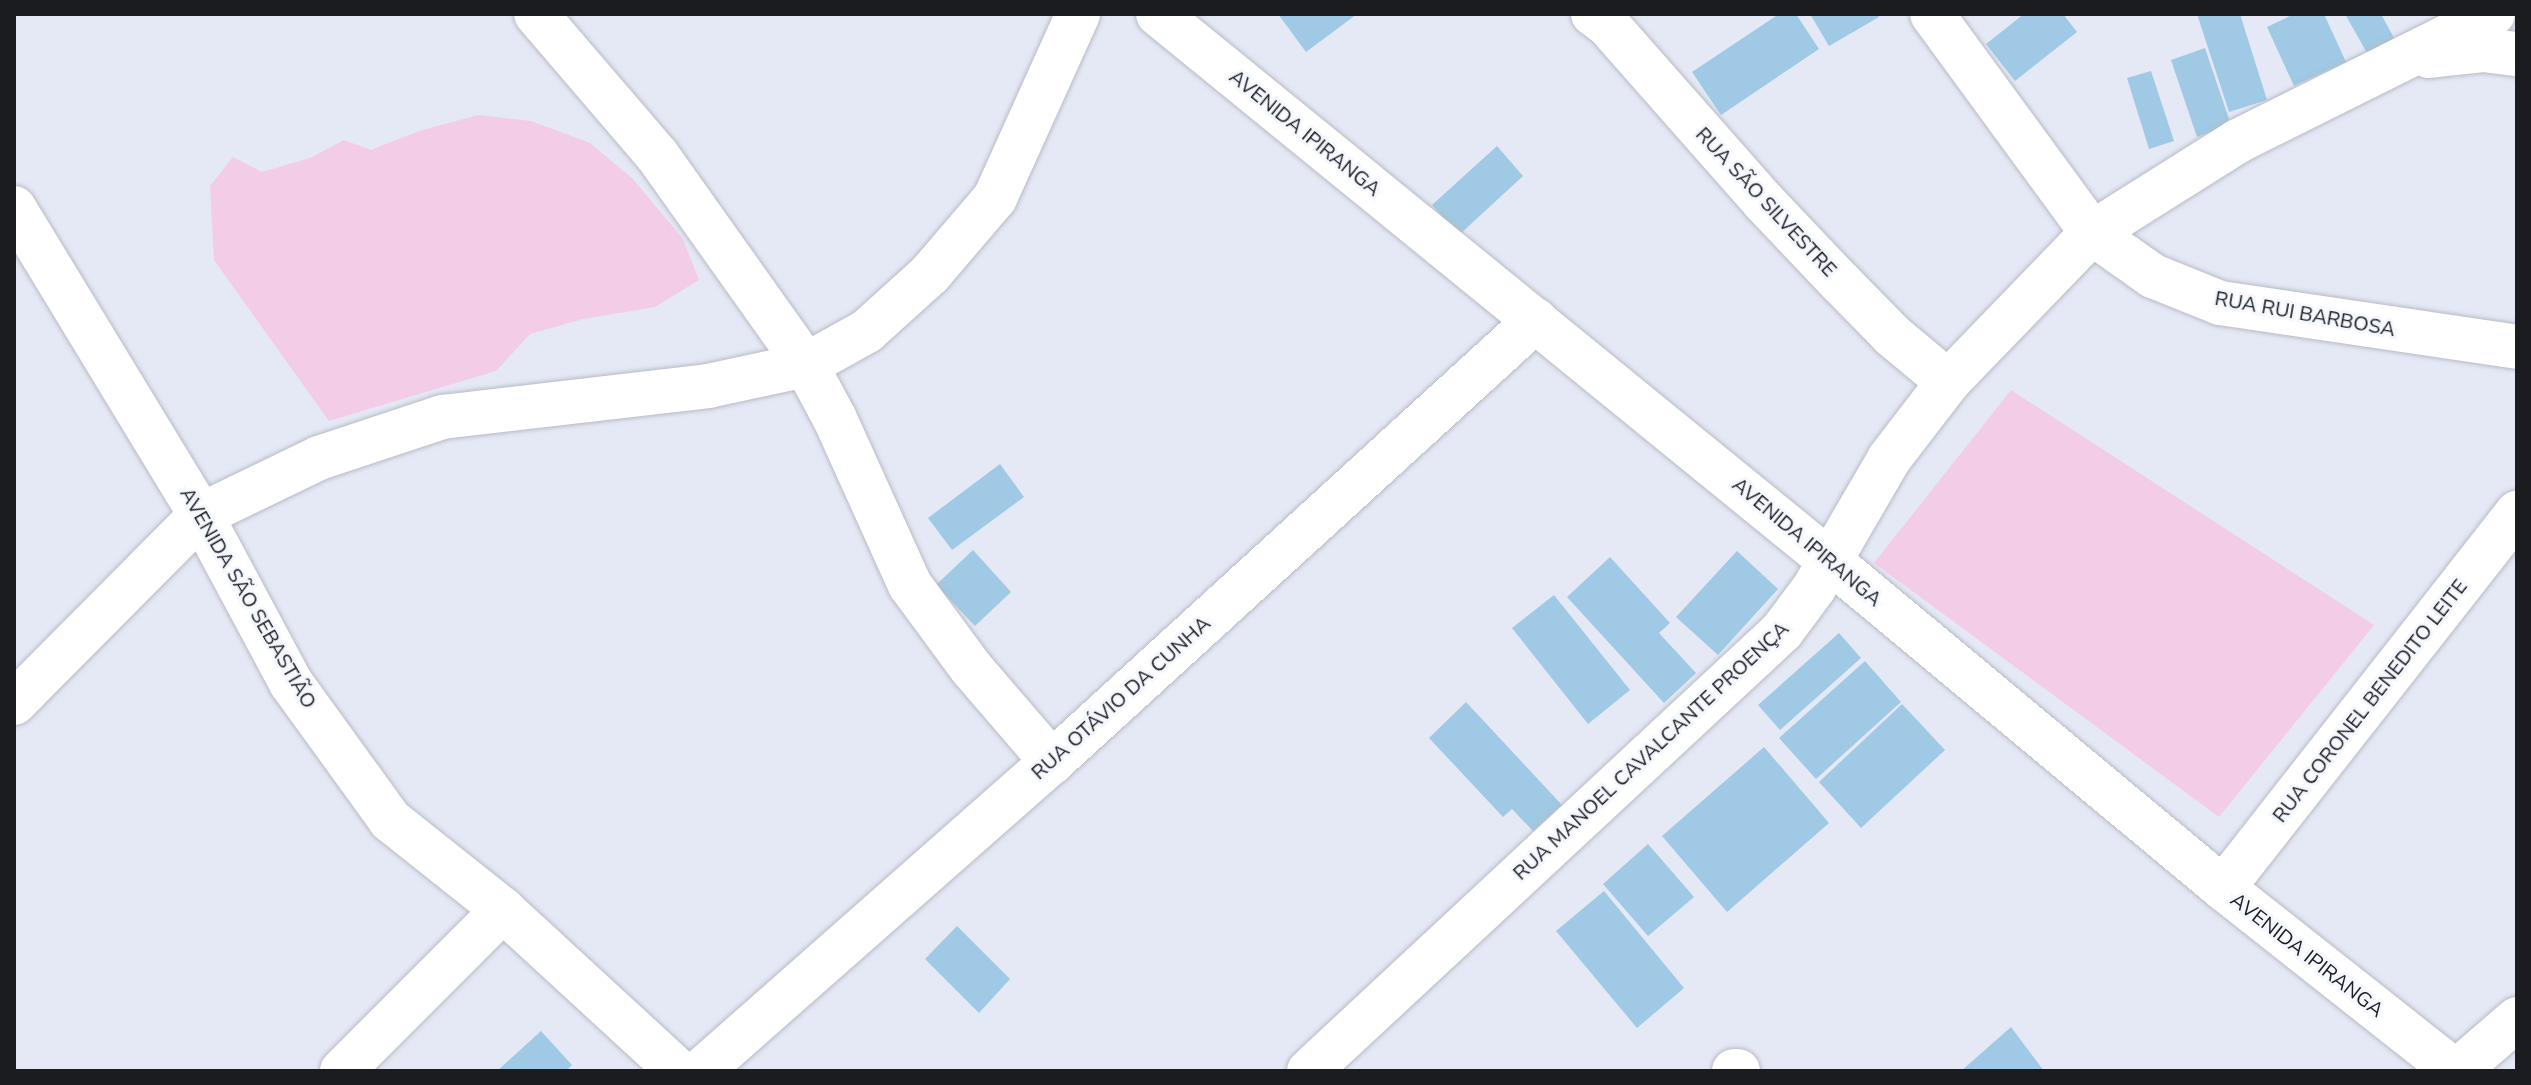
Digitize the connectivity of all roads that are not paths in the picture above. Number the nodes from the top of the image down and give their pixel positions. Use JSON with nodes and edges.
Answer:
{"nodes":[{"id":1,"x":536,"y":14,"type":"edge"},
{"id":2,"x":1078,"y":14,"type":"edge"},
{"id":3,"x":1158,"y":14,"type":"edge"},
{"id":4,"x":1932,"y":14,"type":"edge"},
{"id":5,"x":2493,"y":14,"type":"edge"},
{"id":6,"x":1607,"y":17,"type":"edge"},
{"id":7,"x":2517,"y":54,"type":"edge"},
{"id":8,"x":2406,"y":59,"type":"junction"},
{"id":9,"x":14,"y":208,"type":"edge"},
{"id":10,"x":2092,"y":233,"type":"junction"},
{"id":11,"x":1536,"y":320,"type":"junction"},
{"id":12,"x":2517,"y":347,"type":"edge"},
{"id":13,"x":806,"y":365,"type":"junction"},
{"id":14,"x":1948,"y":382,"type":"junction"},
{"id":15,"x":2517,"y":513,"type":"edge"},
{"id":16,"x":201,"y":515,"type":"junction"},
{"id":17,"x":1830,"y":561,"type":"junction"},
{"id":18,"x":14,"y":703,"type":"edge"},
{"id":19,"x":1052,"y":762,"type":"junction"},
{"id":20,"x":2223,"y":888,"type":"junction"},
{"id":21,"x":503,"y":910,"type":"junction"},
{"id":22,"x":2517,"y":1019,"type":"edge"},
{"id":23,"x":342,"y":1071,"type":"edge"},
{"id":24,"x":678,"y":1071,"type":"edge"},
{"id":25,"x":701,"y":1071,"type":"edge"},
{"id":26,"x":1309,"y":1071,"type":"edge"},
{"id":27,"x":2456,"y":1071,"type":"edge"}],
"edges":[{"from":1,"to":13,"type":"street"},
{"from":2,"to":13,"type":"street"},
{"from":3,"to":11,"type":"street","name":"AVENIDA IPIRANGA"},
{"from":4,"to":10,"type":"street","name":"RUA RUI BARBOSA"},
{"from":5,"to":8,"type":"street","name":"RUA MANOEL CAVALCANTE PROENÇA"},
{"from":6,"to":14,"type":"street","name":"RUA SÃO SILVESTRE"},
{"from":7,"to":8,"type":"street","name":"RUA MANOEL CAVALCANTE PROENÇA"},
{"from":8,"to":10,"type":"street","name":"RUA MANOEL CAVALCANTE PROENÇA"},
{"from":9,"to":16,"type":"street","name":"AVENIDA SÃO SEBASTIÃO"},
{"from":10,"to":12,"type":"street","name":"RUA RUI BARBOSA"},
{"from":10,"to":14,"type":"street","name":"RUA MANOEL CAVALCANTE PROENÇA"},
{"from":11,"to":17,"type":"street","name":"AVENIDA IPIRANGA"},
{"from":11,"to":19,"type":"street","name":"RUA OTÁVIO DA CUNHA"},
{"from":13,"to":16,"type":"street"},
{"from":13,"to":19,"type":"street"},
{"from":14,"to":17,"type":"street","name":"RUA MANOEL CAVALCANTE PROENÇA"},
{"from":15,"to":20,"type":"street","name":"RUA CORONEL BENEDITO LEITE"},
{"from":16,"to":18,"type":"street"},
{"from":16,"to":21,"type":"street","name":"AVENIDA SÃO SEBASTIÃO"},
{"from":17,"to":20,"type":"street","name":"AVENIDA IPIRANGA"},
{"from":17,"to":26,"type":"street","name":"RUA MANOEL CAVALCANTE PROENÇA"},
{"from":19,"to":25,"type":"street","name":"RUA OTÁVIO DA CUNHA"},
{"from":20,"to":27,"type":"street","name":"AVENIDA IPIRANGA"},
{"from":21,"to":23,"type":"street"},
{"from":21,"to":24,"type":"street","name":"AVENIDA SÃO SEBASTIÃO"},
{"from":22,"to":27,"type":"street"}]}
